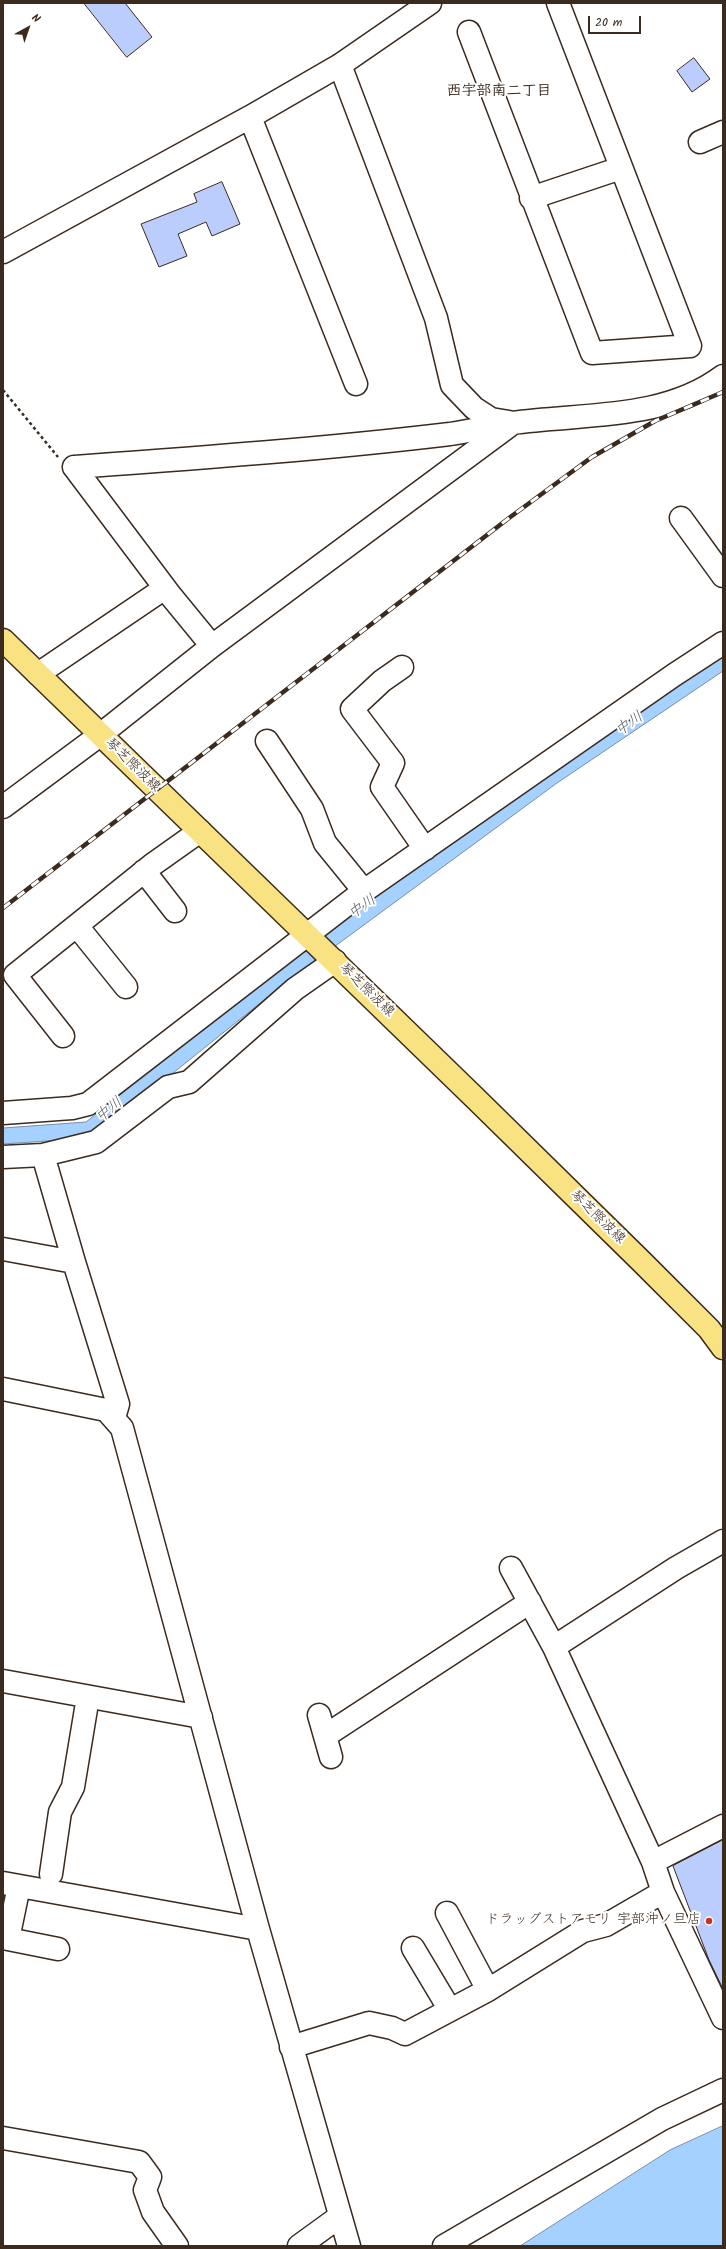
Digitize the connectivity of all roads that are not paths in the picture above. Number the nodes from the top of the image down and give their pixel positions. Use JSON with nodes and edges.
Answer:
{"nodes":[{"id":1,"x":558,"y":3,"type":"edge"},
{"id":2,"x":427,"y":4,"type":"edge"},
{"id":3,"x":469,"y":32,"type":"dead end"},
{"id":4,"x":340,"y":65,"type":"junction"},
{"id":5,"x":250,"y":117,"type":"junction"},
{"id":6,"x":723,"y":132,"type":"edge"},
{"id":7,"x":700,"y":142,"type":"dead end"},
{"id":8,"x":621,"y":168,"type":"junction"},
{"id":9,"x":531,"y":198,"type":"junction"},
{"id":10,"x":3,"y":252,"type":"edge"},
{"id":11,"x":723,"y":376,"type":"edge"},
{"id":12,"x":356,"y":384,"type":"dead end"},
{"id":13,"x":513,"y":423,"type":"junction"},
{"id":14,"x":681,"y":518,"type":"dead end"},
{"id":15,"x":723,"y":576,"type":"edge"},
{"id":16,"x":165,"y":588,"type":"junction"},
{"id":17,"x":4,"y":643,"type":"edge"},
{"id":18,"x":723,"y":643,"type":"edge"},
{"id":19,"x":212,"y":646,"type":"junction"},
{"id":20,"x":402,"y":667,"type":"dead end"},
{"id":21,"x":38,"y":674,"type":"junction"},
{"id":22,"x":100,"y":735,"type":"junction"},
{"id":23,"x":267,"y":742,"type":"dead end"},
{"id":24,"x":3,"y":807,"type":"edge"},
{"id":25,"x":200,"y":832,"type":"junction"},
{"id":26,"x":425,"y":849,"type":"junction"},
{"id":27,"x":144,"y":871,"type":"junction"},
{"id":28,"x":364,"y":891,"type":"junction"},
{"id":29,"x":176,"y":911,"type":"dead end"},
{"id":30,"x":77,"y":926,"type":"junction"},
{"id":31,"x":310,"y":937,"type":"junction"},
{"id":32,"x":333,"y":959,"type":"junction"},
{"id":33,"x":126,"y":987,"type":"dead end"},
{"id":34,"x":63,"y":1036,"type":"dead end"},
{"id":35,"x":121,"y":1084,"type":"junction"},
{"id":36,"x":140,"y":1107,"type":"junction"},
{"id":37,"x":3,"y":1113,"type":"edge"},
{"id":38,"x":43,"y":1155,"type":"junction"},
{"id":39,"x":3,"y":1157,"type":"edge"},
{"id":40,"x":3,"y":1249,"type":"edge"},
{"id":41,"x":74,"y":1262,"type":"junction"},
{"id":42,"x":723,"y":1348,"type":"edge"},
{"id":43,"x":3,"y":1389,"type":"edge"},
{"id":44,"x":114,"y":1418,"type":"junction"},
{"id":45,"x":723,"y":1541,"type":"edge"},
{"id":46,"x":511,"y":1568,"type":"dead end"},
{"id":47,"x":530,"y":1602,"type":"junction"},
{"id":48,"x":554,"y":1647,"type":"junction"},
{"id":49,"x":3,"y":1681,"type":"edge"},
{"id":50,"x":88,"y":1697,"type":"junction"},
{"id":51,"x":319,"y":1714,"type":"dead end"},
{"id":52,"x":201,"y":1717,"type":"junction"},
{"id":53,"x":325,"y":1736,"type":"junction"},
{"id":54,"x":331,"y":1757,"type":"dead end"},
{"id":55,"x":723,"y":1826,"type":"edge"},
{"id":56,"x":653,"y":1862,"type":"junction"},
{"id":57,"x":51,"y":1874,"type":"dead end"},
{"id":58,"x":11,"y":1885,"type":"edge"},
{"id":59,"x":663,"y":1892,"type":"junction"},
{"id":60,"x":447,"y":1913,"type":"dead end"},
{"id":61,"x":258,"y":1929,"type":"junction"},
{"id":62,"x":6,"y":1939,"type":"edge"},
{"id":63,"x":413,"y":1948,"type":"dead end"},
{"id":64,"x":58,"y":1949,"type":"dead end"},
{"id":65,"x":488,"y":1990,"type":"junction"},
{"id":66,"x":450,"y":2010,"type":"junction"},
{"id":67,"x":723,"y":2018,"type":"edge"},
{"id":68,"x":291,"y":2047,"type":"junction"},
{"id":69,"x":723,"y":2090,"type":"edge"},
{"id":70,"x":3,"y":2138,"type":"edge"},
{"id":71,"x":339,"y":2217,"type":"junction"},
{"id":72,"x":177,"y":2246,"type":"edge"},
{"id":73,"x":299,"y":2246,"type":"edge"},
{"id":74,"x":349,"y":2246,"type":"edge"},
{"id":75,"x":444,"y":2246,"type":"edge"}],
"edges":[{"from":1,"to":8,"type":"street"},
{"from":2,"to":4,"type":"street"},
{"from":3,"to":9,"type":"street"},
{"from":4,"to":5,"type":"street"},
{"from":4,"to":13,"type":"street"},
{"from":5,"to":10,"type":"street"},
{"from":5,"to":12,"type":"street"},
{"from":6,"to":7,"type":"street"},
{"from":8,"to":9,"type":"street"},
{"from":8,"to":9,"type":"street"},
{"from":11,"to":13,"type":"street"},
{"from":13,"to":16,"type":"street"},
{"from":13,"to":19,"type":"street"},
{"from":14,"to":15,"type":"street"},
{"from":16,"to":19,"type":"street"},
{"from":16,"to":21,"type":"street"},
{"from":17,"to":21,"type":"main road","name":"琴芝際波線"},
{"from":18,"to":26,"type":"street"},
{"from":19,"to":22,"type":"street"},
{"from":20,"to":26,"type":"street"},
{"from":21,"to":22,"type":"main road","name":"琴芝際波線"},
{"from":22,"to":24,"type":"street"},
{"from":22,"to":25,"type":"main road","name":"琴芝際波線"},
{"from":23,"to":28,"type":"street"},
{"from":25,"to":27,"type":"street"},
{"from":25,"to":31,"type":"main road","name":"琴芝際波線"},
{"from":26,"to":28,"type":"street"},
{"from":27,"to":29,"type":"street"},
{"from":27,"to":30,"type":"street"},
{"from":28,"to":31,"type":"street"},
{"from":30,"to":33,"type":"street"},
{"from":30,"to":34,"type":"street"},
{"from":31,"to":32,"type":"main road","name":"琴芝際波線"},
{"from":31,"to":35,"type":"street"},
{"from":32,"to":36,"type":"street"},
{"from":32,"to":42,"type":"main road","name":"琴芝際波線"},
{"from":35,"to":36,"type":"street"},
{"from":35,"to":37,"type":"street"},
{"from":36,"to":38,"type":"street"},
{"from":38,"to":39,"type":"street"},
{"from":38,"to":41,"type":"street"},
{"from":40,"to":41,"type":"street"},
{"from":41,"to":44,"type":"street"},
{"from":43,"to":44,"type":"street"},
{"from":44,"to":52,"type":"street"},
{"from":45,"to":48,"type":"street"},
{"from":46,"to":47,"type":"street"},
{"from":47,"to":48,"type":"street"},
{"from":47,"to":53,"type":"street"},
{"from":48,"to":56,"type":"street"},
{"from":49,"to":50,"type":"street"},
{"from":50,"to":52,"type":"street"},
{"from":50,"to":57,"type":"street"},
{"from":51,"to":53,"type":"street"},
{"from":52,"to":61,"type":"street"},
{"from":53,"to":54,"type":"street"},
{"from":55,"to":56,"type":"street"},
{"from":56,"to":59,"type":"street"},
{"from":58,"to":61,"type":"street"},
{"from":58,"to":62,"type":"street"},
{"from":59,"to":65,"type":"street"},
{"from":59,"to":67,"type":"street"},
{"from":60,"to":65,"type":"street"},
{"from":61,"to":68,"type":"street"},
{"from":62,"to":64,"type":"street"},
{"from":63,"to":66,"type":"street"},
{"from":65,"to":66,"type":"street"},
{"from":66,"to":68,"type":"street"},
{"from":68,"to":71,"type":"street"},
{"from":69,"to":75,"type":"street"},
{"from":70,"to":72,"type":"street"},
{"from":71,"to":73,"type":"street"},
{"from":71,"to":74,"type":"street"}]}
